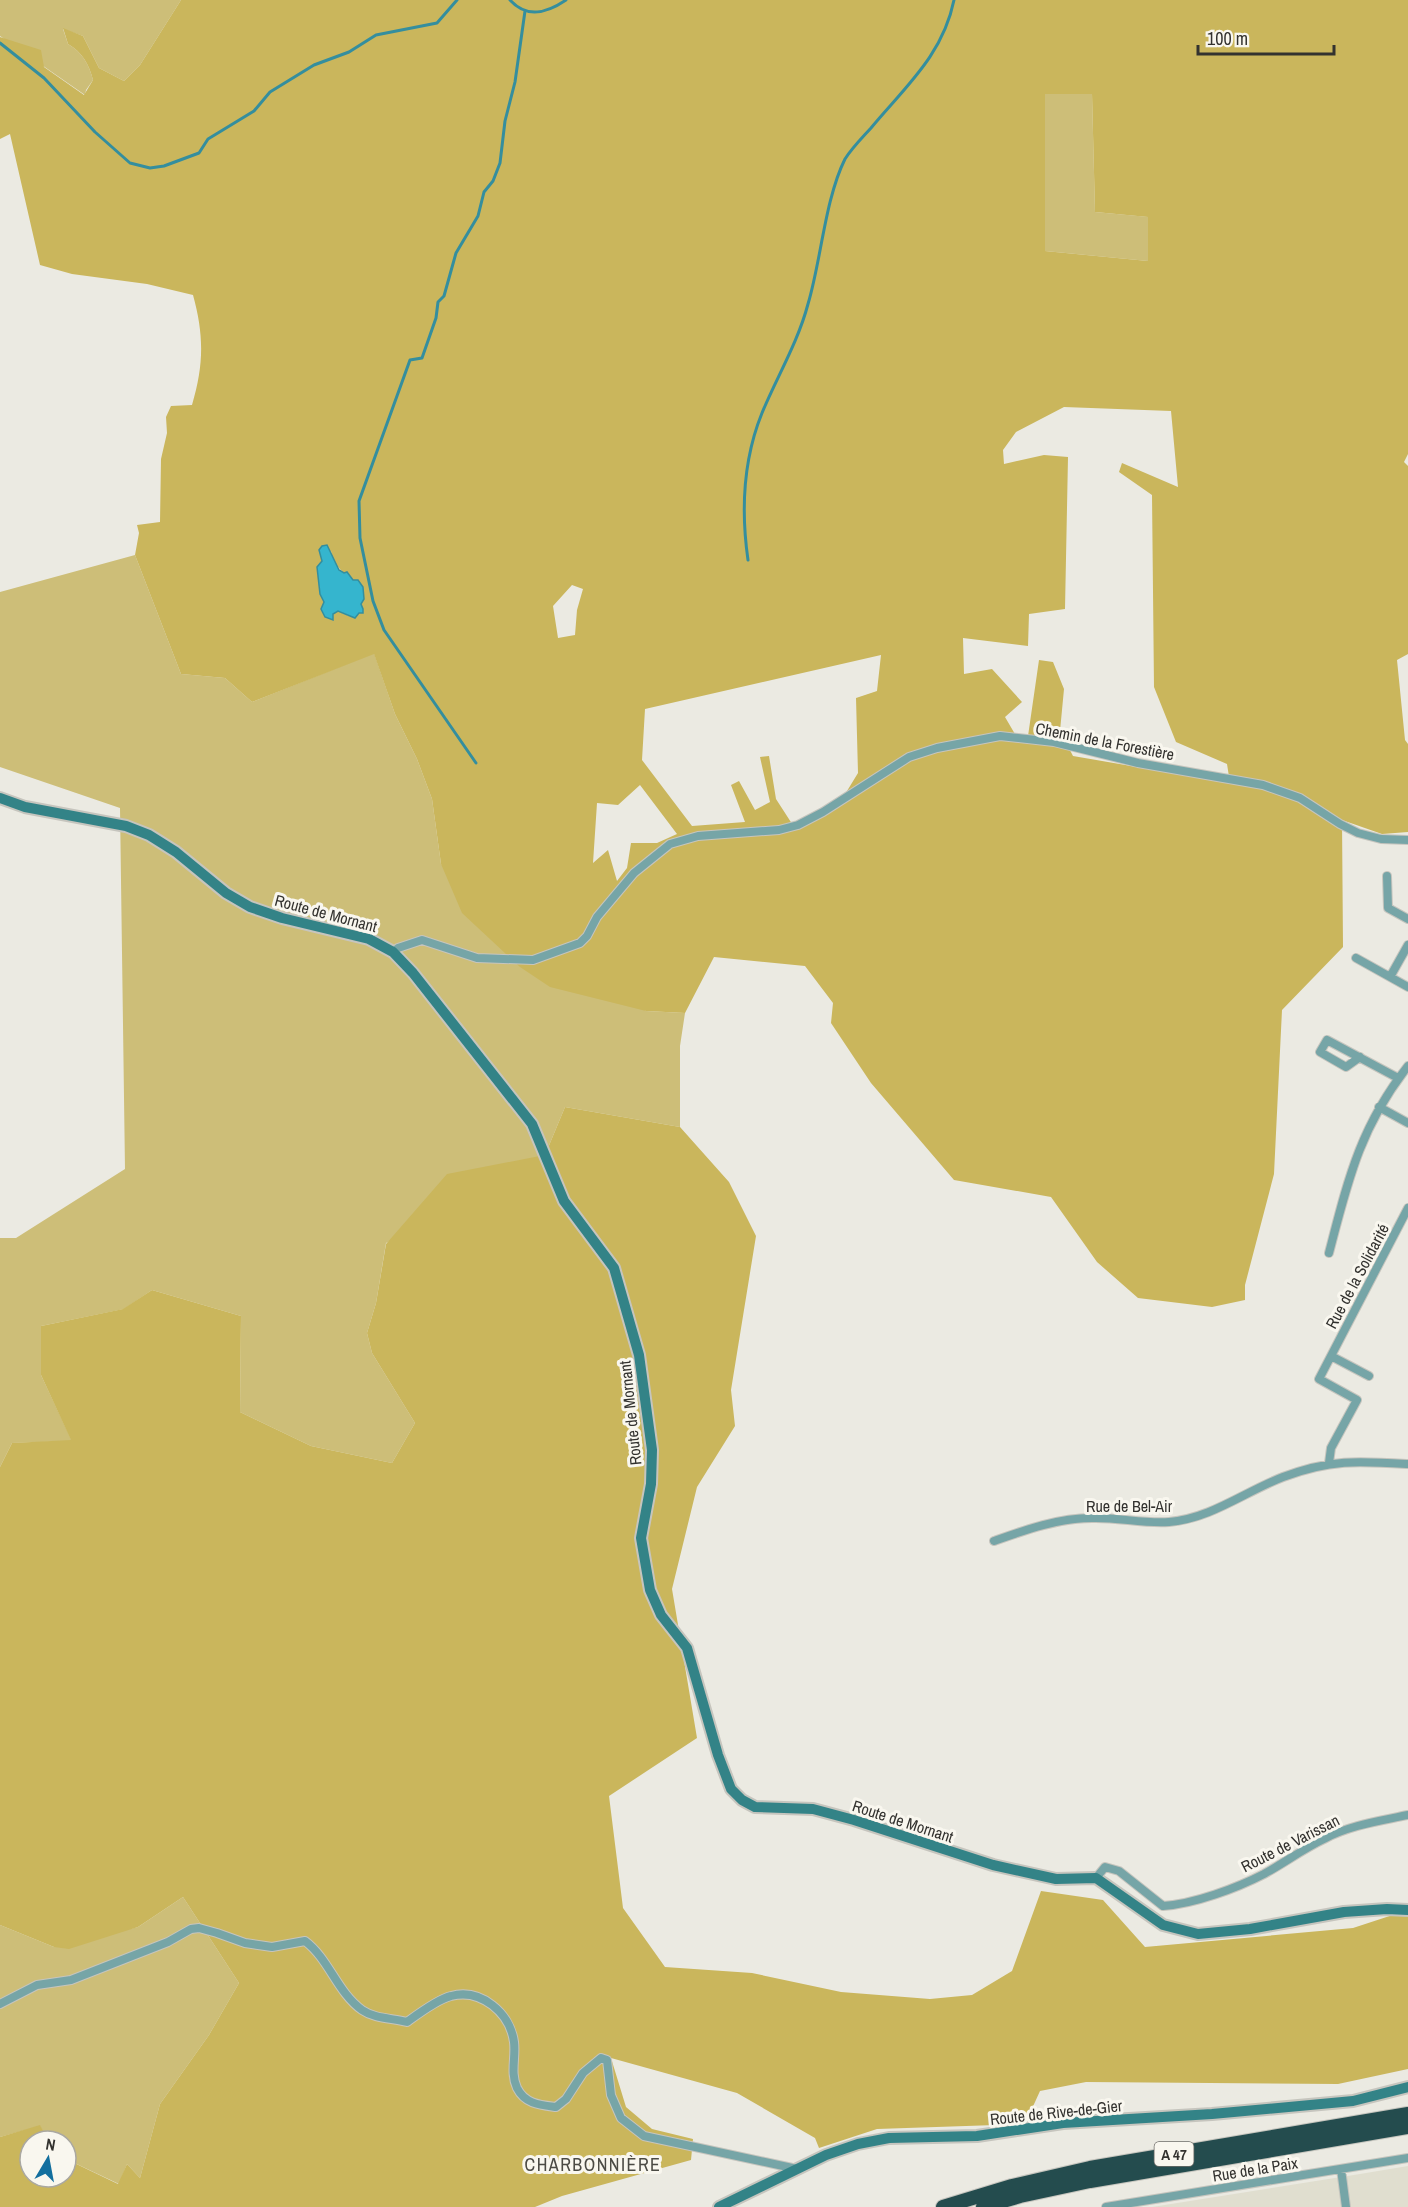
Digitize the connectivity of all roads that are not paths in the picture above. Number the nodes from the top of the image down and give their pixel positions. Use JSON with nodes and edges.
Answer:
{"nodes":[{"id":1,"x":3,"y":802,"type":"edge"},
{"id":2,"x":1408,"y":840,"type":"edge"},
{"id":3,"x":1388,"y":876,"type":"dead end"},
{"id":4,"x":1408,"y":919,"type":"edge"},
{"id":5,"x":1408,"y":945,"type":"edge"},
{"id":6,"x":393,"y":952,"type":"junction"},
{"id":7,"x":1356,"y":958,"type":"dead end"},
{"id":8,"x":1390,"y":977,"type":"junction"},
{"id":9,"x":1408,"y":987,"type":"edge"},
{"id":10,"x":1360,"y":1057,"type":"junction"},
{"id":11,"x":1408,"y":1066,"type":"edge"},
{"id":12,"x":1398,"y":1078,"type":"junction"},
{"id":13,"x":1379,"y":1107,"type":"junction"},
{"id":14,"x":1408,"y":1123,"type":"edge"},
{"id":15,"x":1408,"y":1208,"type":"edge"},
{"id":16,"x":1329,"y":1253,"type":"dead end"},
{"id":17,"x":1330,"y":1356,"type":"junction"},
{"id":18,"x":1369,"y":1376,"type":"dead end"},
{"id":19,"x":1329,"y":1463,"type":"junction"},
{"id":20,"x":1408,"y":1464,"type":"edge"},
{"id":21,"x":994,"y":1541,"type":"dead end"},
{"id":22,"x":1408,"y":1815,"type":"edge"},
{"id":23,"x":1096,"y":1878,"type":"junction"},
{"id":24,"x":1408,"y":1910,"type":"edge"},
{"id":25,"x":0,"y":2004,"type":"edge"},
{"id":26,"x":1408,"y":2086,"type":"edge"},
{"id":27,"x":1408,"y":2114,"type":"edge"},
{"id":28,"x":1408,"y":2127,"type":"edge"},
{"id":29,"x":1408,"y":2158,"type":"edge"},
{"id":30,"x":797,"y":2169,"type":"junction"},
{"id":31,"x":1341,"y":2169,"type":"junction"},
{"id":32,"x":1130,"y":2205,"type":"edge"},
{"id":33,"x":719,"y":2207,"type":"edge"},
{"id":34,"x":943,"y":2207,"type":"edge"},
{"id":35,"x":984,"y":2207,"type":"edge"},
{"id":36,"x":1106,"y":2207,"type":"edge"},
{"id":37,"x":1346,"y":2207,"type":"edge"}],
"edges":[{"from":1,"to":6,"type":"main road","name":"Route de Mornant"},
{"from":2,"to":6,"type":"street","name":"Chemin de la Forestière"},
{"from":3,"to":4,"type":"street"},
{"from":5,"to":8,"type":"street"},
{"from":6,"to":23,"type":"main road","name":"Route de Mornant"},
{"from":7,"to":8,"type":"street"},
{"from":8,"to":9,"type":"street"},
{"from":10,"to":10,"type":"street"},
{"from":10,"to":12,"type":"street"},
{"from":11,"to":12,"type":"street"},
{"from":12,"to":13,"type":"street"},
{"from":13,"to":14,"type":"street"},
{"from":13,"to":16,"type":"street"},
{"from":15,"to":17,"type":"street","name":"Rue de la Solidarité"},
{"from":17,"to":18,"type":"street"},
{"from":17,"to":19,"type":"street"},
{"from":19,"to":20,"type":"street","name":"Rue de Bel-Air"},
{"from":19,"to":21,"type":"street","name":"Rue de Bel-Air"},
{"from":22,"to":23,"type":"street","name":"Route de Varissan"},
{"from":23,"to":24,"type":"main road"},
{"from":25,"to":30,"type":"street"},
{"from":26,"to":30,"type":"main road","name":"Route de Rive-de-Gier"},
{"from":27,"to":34,"type":"highway","number":"A 47"},
{"from":28,"to":35,"type":"highway","number":"A 47"},
{"from":29,"to":31,"type":"street","name":"Rue de la Paix"},
{"from":30,"to":33,"type":"main road","name":"Route de Rive-de-Gier"},
{"from":31,"to":32,"type":"street","name":"Rue de la Paix"},
{"from":31,"to":37,"type":"street"},
{"from":32,"to":36,"type":"street","name":"Rue de la Paix"}]}
